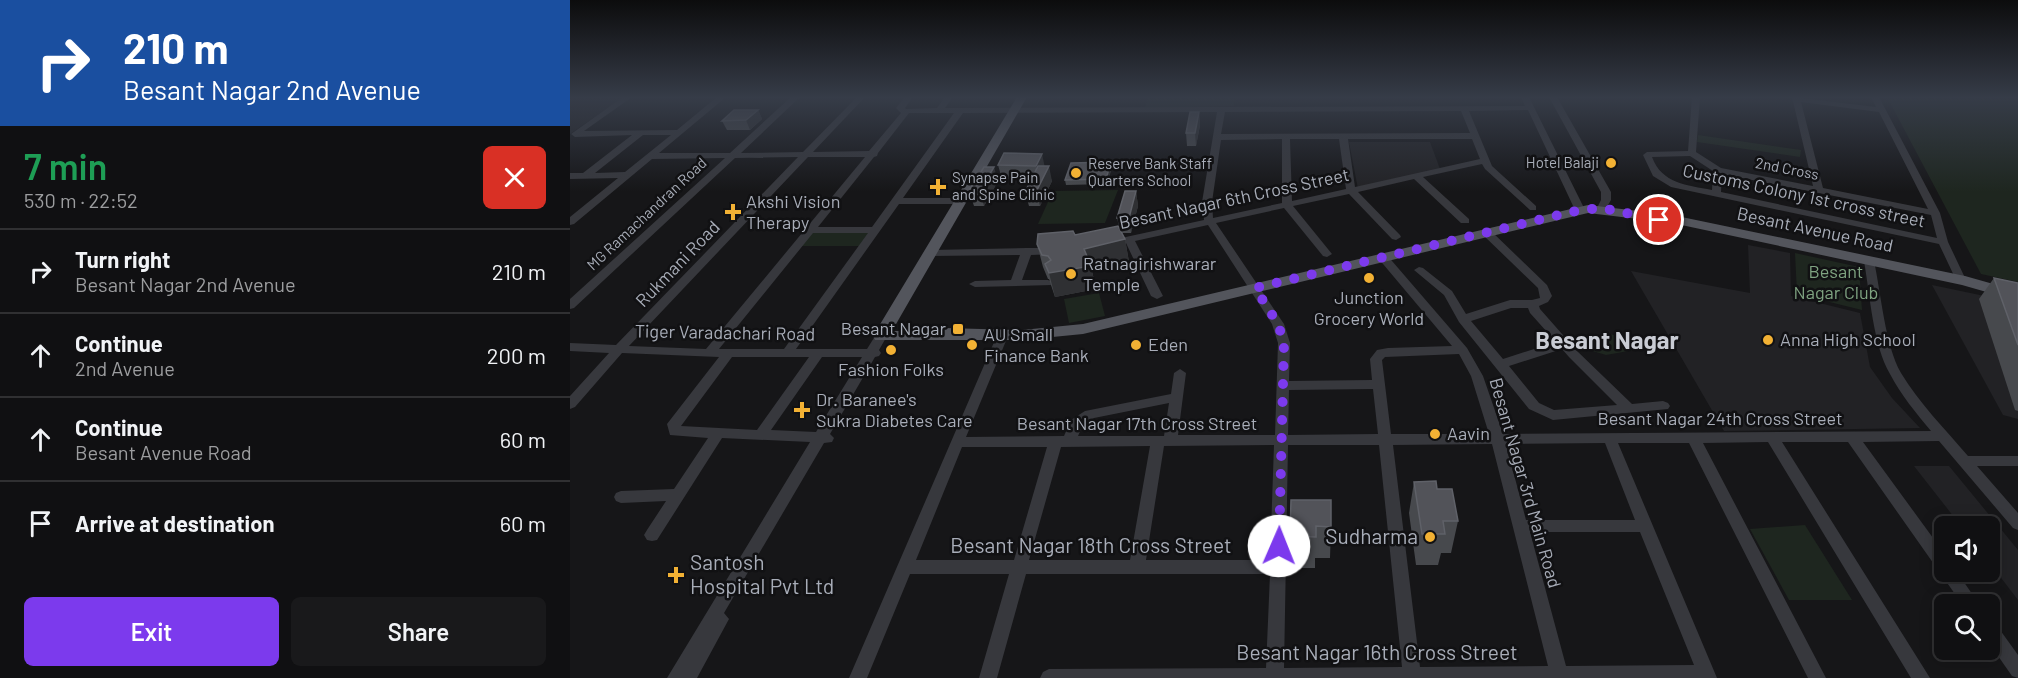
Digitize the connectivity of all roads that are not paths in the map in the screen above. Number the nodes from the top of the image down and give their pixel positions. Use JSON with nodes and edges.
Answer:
{"nodes":[{"id":1,"x":684,"y":129,"type":"edge"},
{"id":2,"x":762,"y":129,"type":"edge"},
{"id":3,"x":831,"y":129,"type":"edge"},
{"id":4,"x":893,"y":129,"type":"edge"},
{"id":5,"x":947,"y":129,"type":"edge"},
{"id":6,"x":1004,"y":129,"type":"edge"},
{"id":7,"x":1217,"y":129,"type":"edge"},
{"id":8,"x":1472,"y":129,"type":"edge"},
{"id":9,"x":1540,"y":129,"type":"edge"},
{"id":10,"x":1571,"y":129,"type":"edge"},
{"id":11,"x":1694,"y":129,"type":"edge"},
{"id":12,"x":1804,"y":129,"type":"edge"},
{"id":13,"x":1892,"y":129,"type":"edge"},
{"id":14,"x":680,"y":132,"type":"junction"},
{"id":15,"x":641,"y":133,"type":"junction"},
{"id":16,"x":573,"y":136,"type":"edge"},
{"id":17,"x":1475,"y":136,"type":"junction"},
{"id":18,"x":1216,"y":137,"type":"junction"},
{"id":19,"x":1286,"y":137,"type":"junction"},
{"id":20,"x":1343,"y":137,"type":"junction"},
{"id":21,"x":1692,"y":153,"type":"junction"},
{"id":22,"x":807,"y":154,"type":"junction"},
{"id":23,"x":874,"y":154,"type":"junction"},
{"id":24,"x":734,"y":155,"type":"junction"},
{"id":25,"x":650,"y":156,"type":"junction"},
{"id":26,"x":1485,"y":161,"type":"junction"},
{"id":27,"x":1718,"y":170,"type":"junction"},
{"id":28,"x":627,"y":175,"type":"junction"},
{"id":29,"x":570,"y":176,"type":"edge"},
{"id":30,"x":585,"y":176,"type":"junction"},
{"id":31,"x":1416,"y":176,"type":"junction"},
{"id":32,"x":1351,"y":190,"type":"junction"},
{"id":33,"x":1819,"y":190,"type":"junction"},
{"id":34,"x":1716,"y":195,"type":"junction"},
{"id":35,"x":896,"y":201,"type":"junction"},
{"id":36,"x":962,"y":201,"type":"junction"},
{"id":37,"x":1287,"y":204,"type":"junction"},
{"id":38,"x":1604,"y":204,"type":"junction"},
{"id":39,"x":1533,"y":208,"type":"dead end"},
{"id":40,"x":1577,"y":208,"type":"junction"},
{"id":41,"x":1935,"y":213,"type":"junction"},
{"id":42,"x":1465,"y":221,"type":"dead end"},
{"id":43,"x":570,"y":222,"type":"edge"},
{"id":44,"x":1210,"y":222,"type":"junction"},
{"id":45,"x":811,"y":230,"type":"junction"},
{"id":46,"x":876,"y":230,"type":"junction"},
{"id":47,"x":1490,"y":236,"type":"junction"},
{"id":48,"x":1396,"y":237,"type":"dead end"},
{"id":49,"x":1129,"y":239,"type":"junction"},
{"id":50,"x":1943,"y":242,"type":"junction"},
{"id":51,"x":1102,"y":245,"type":"edge"},
{"id":52,"x":1066,"y":250,"type":"edge"},
{"id":53,"x":1028,"y":251,"type":"junction"},
{"id":54,"x":930,"y":254,"type":"junction"},
{"id":55,"x":1327,"y":254,"type":"dead end"},
{"id":56,"x":1382,"y":256,"type":"junction"},
{"id":57,"x":1869,"y":261,"type":"junction"},
{"id":58,"x":1419,"y":270,"type":"dead end"},
{"id":59,"x":1961,"y":280,"type":"junction"},
{"id":60,"x":1048,"y":283,"type":"edge"},
{"id":61,"x":975,"y":284,"type":"dead end"},
{"id":62,"x":1015,"y":284,"type":"junction"},
{"id":63,"x":1976,"y":284,"type":"junction"},
{"id":64,"x":1255,"y":288,"type":"junction"},
{"id":65,"x":2018,"y":289,"type":"edge"},
{"id":66,"x":1157,"y":296,"type":"dead end"},
{"id":67,"x":2018,"y":296,"type":"edge"},
{"id":68,"x":1533,"y":304,"type":"junction"},
{"id":69,"x":570,"y":305,"type":"edge"},
{"id":70,"x":1463,"y":319,"type":"junction"},
{"id":71,"x":1002,"y":336,"type":"junction"},
{"id":72,"x":883,"y":340,"type":"junction"},
{"id":73,"x":1564,"y":345,"type":"junction"},
{"id":74,"x":570,"y":347,"type":"edge"},
{"id":75,"x":619,"y":349,"type":"junction"},
{"id":76,"x":1462,"y":350,"type":"junction"},
{"id":77,"x":710,"y":353,"type":"junction"},
{"id":78,"x":729,"y":353,"type":"junction"},
{"id":79,"x":787,"y":353,"type":"junction"},
{"id":80,"x":819,"y":353,"type":"junction"},
{"id":81,"x":1499,"y":365,"type":"junction"},
{"id":82,"x":1180,"y":373,"type":"dead end"},
{"id":83,"x":1379,"y":384,"type":"junction"},
{"id":84,"x":1283,"y":386,"type":"junction"},
{"id":85,"x":1177,"y":397,"type":"junction"},
{"id":86,"x":570,"y":404,"type":"edge"},
{"id":87,"x":1663,"y":406,"type":"dead end"},
{"id":88,"x":1629,"y":409,"type":"junction"},
{"id":89,"x":717,"y":434,"type":"junction"},
{"id":90,"x":761,"y":435,"type":"junction"},
{"id":91,"x":1771,"y":436,"type":"junction"},
{"id":92,"x":1851,"y":436,"type":"junction"},
{"id":93,"x":1943,"y":436,"type":"junction"},
{"id":94,"x":1609,"y":437,"type":"junction"},
{"id":95,"x":1693,"y":437,"type":"junction"},
{"id":96,"x":825,"y":438,"type":"junction"},
{"id":97,"x":1497,"y":438,"type":"junction"},
{"id":98,"x":1386,"y":441,"type":"junction"},
{"id":99,"x":957,"y":442,"type":"junction"},
{"id":100,"x":1062,"y":442,"type":"junction"},
{"id":101,"x":1164,"y":442,"type":"junction"},
{"id":102,"x":1281,"y":442,"type":"junction"},
{"id":103,"x":2018,"y":461,"type":"edge"},
{"id":104,"x":1965,"y":462,"type":"junction"},
{"id":105,"x":678,"y":495,"type":"junction"},
{"id":106,"x":621,"y":497,"type":"dead end"},
{"id":107,"x":2018,"y":524,"type":"edge"},
{"id":108,"x":1521,"y":526,"type":"junction"},
{"id":109,"x":1645,"y":526,"type":"junction"},
{"id":110,"x":652,"y":535,"type":"dead end"},
{"id":111,"x":1934,"y":552,"type":"edge"},
{"id":112,"x":904,"y":567,"type":"junction"},
{"id":113,"x":1019,"y":567,"type":"junction"},
{"id":114,"x":1278,"y":567,"type":"junction"},
{"id":115,"x":1137,"y":568,"type":"junction"},
{"id":116,"x":2000,"y":645,"type":"edge"},
{"id":117,"x":2018,"y":670,"type":"edge"},
{"id":118,"x":1412,"y":675,"type":"junction"},
{"id":119,"x":1275,"y":676,"type":"junction"},
{"id":120,"x":1560,"y":676,"type":"edge"},
{"id":121,"x":1707,"y":676,"type":"edge"},
{"id":122,"x":676,"y":678,"type":"edge"},
{"id":123,"x":687,"y":678,"type":"edge"},
{"id":124,"x":858,"y":678,"type":"edge"},
{"id":125,"x":988,"y":678,"type":"edge"},
{"id":126,"x":1049,"y":678,"type":"edge"},
{"id":127,"x":1817,"y":678,"type":"edge"},
{"id":128,"x":1921,"y":678,"type":"edge"}],
"edges":[{"from":1,"to":14,"type":"street"},
{"from":2,"to":24,"type":"street","name":"MG Ramachandran Road"},
{"from":3,"to":22,"type":"street","name":"Rukmani Road"},
{"from":4,"to":23,"type":"street"},
{"from":5,"to":35,"type":"street"},
{"from":6,"to":36,"type":"main road"},
{"from":7,"to":18,"type":"street"},
{"from":8,"to":17,"type":"street"},
{"from":9,"to":40,"type":"street"},
{"from":10,"to":38,"type":"street"},
{"from":11,"to":21,"type":"street"},
{"from":12,"to":33,"type":"street"},
{"from":13,"to":41,"type":"street"},
{"from":14,"to":15,"type":"street"},
{"from":14,"to":25,"type":"street"},
{"from":15,"to":16,"type":"street"},
{"from":15,"to":30,"type":"street"},
{"from":17,"to":20,"type":"street"},
{"from":17,"to":26,"type":"street"},
{"from":18,"to":19,"type":"street"},
{"from":18,"to":44,"type":"street"},
{"from":19,"to":20,"type":"street"},
{"from":19,"to":37,"type":"street"},
{"from":20,"to":32,"type":"street"},
{"from":21,"to":27,"type":"street","name":"2nd Cross"},
{"from":21,"to":34,"type":"street","name":"Customs Colony 1st cross street"},
{"from":22,"to":23,"type":"street"},
{"from":22,"to":24,"type":"street"},
{"from":22,"to":75,"type":"street","name":"Rukmani Road"},
{"from":23,"to":45,"type":"street"},
{"from":24,"to":25,"type":"street"},
{"from":24,"to":69,"type":"street","name":"MG Ramachandran Road"},
{"from":25,"to":28,"type":"street"},
{"from":26,"to":31,"type":"street","name":"Besant Nagar 6th Cross Street"},
{"from":26,"to":39,"type":"street"},
{"from":27,"to":33,"type":"street","name":"2nd Cross"},
{"from":27,"to":34,"type":"street"},
{"from":28,"to":30,"type":"street"},
{"from":28,"to":43,"type":"street"},
{"from":29,"to":30,"type":"street"},
{"from":31,"to":32,"type":"street","name":"Besant Nagar 6th Cross Street"},
{"from":31,"to":42,"type":"street"},
{"from":32,"to":37,"type":"street","name":"Besant Nagar 6th Cross Street"},
{"from":32,"to":48,"type":"street"},
{"from":33,"to":41,"type":"street","name":"2nd Cross"},
{"from":34,"to":50,"type":"street","name":"Customs Colony 1st cross street"},
{"from":35,"to":36,"type":"street"},
{"from":35,"to":46,"type":"street"},
{"from":36,"to":54,"type":"main road"},
{"from":37,"to":44,"type":"street","name":"Besant Nagar 6th Cross Street"},
{"from":37,"to":55,"type":"street"},
{"from":38,"to":40,"type":"main road","name":"Besant Avenue Road"},
{"from":38,"to":57,"type":"main road","name":"Besant Avenue Road"},
{"from":40,"to":47,"type":"main road","name":"Besant Avenue Road"},
{"from":41,"to":50,"type":"street"},
{"from":44,"to":49,"type":"street","name":"Besant Nagar 6th Cross Street"},
{"from":44,"to":64,"type":"street"},
{"from":45,"to":46,"type":"street"},
{"from":45,"to":77,"type":"street"},
{"from":46,"to":79,"type":"street"},
{"from":47,"to":56,"type":"main road","name":"Besant Avenue Road"},
{"from":47,"to":68,"type":"street"},
{"from":49,"to":51,"type":"street","name":"Besant Nagar 6th Cross Street"},
{"from":49,"to":66,"type":"street"},
{"from":50,"to":59,"type":"street"},
{"from":52,"to":53,"type":"street"},
{"from":53,"to":54,"type":"street"},
{"from":53,"to":62,"type":"street"},
{"from":54,"to":72,"type":"main road"},
{"from":56,"to":64,"type":"main road","name":"Besant Avenue Road"},
{"from":56,"to":76,"type":"street","name":"Besant Nagar 3rd Main Road"},
{"from":57,"to":59,"type":"main road","name":"Besant Avenue Road"},
{"from":57,"to":93,"type":"street"},
{"from":58,"to":70,"type":"street"},
{"from":59,"to":63,"type":"main road","name":"Besant Avenue Road"},
{"from":60,"to":62,"type":"street"},
{"from":61,"to":62,"type":"street"},
{"from":63,"to":65,"type":"main road"},
{"from":63,"to":67,"type":"main road","name":"Besant Avenue Road"},
{"from":64,"to":71,"type":"main road","name":"Besant Avenue Road"},
{"from":64,"to":84,"type":"street"},
{"from":68,"to":70,"type":"street"},
{"from":68,"to":73,"type":"street"},
{"from":70,"to":81,"type":"street"},
{"from":71,"to":72,"type":"main road","name":"Besant Avenue Road"},
{"from":71,"to":99,"type":"street"},
{"from":72,"to":80,"type":"street","name":"Tiger Varadachari Road"},
{"from":72,"to":96,"type":"street"},
{"from":73,"to":81,"type":"street"},
{"from":73,"to":88,"type":"street"},
{"from":74,"to":75,"type":"street","name":"Tiger Varadachari Road"},
{"from":75,"to":77,"type":"street","name":"Tiger Varadachari Road"},
{"from":75,"to":86,"type":"street","name":"Rukmani Road"},
{"from":76,"to":83,"type":"street"},
{"from":76,"to":97,"type":"street","name":"Besant Nagar 3rd Main Road"},
{"from":77,"to":78,"type":"street","name":"Tiger Varadachari Road"},
{"from":78,"to":79,"type":"street","name":"Tiger Varadachari Road"},
{"from":78,"to":89,"type":"street"},
{"from":79,"to":80,"type":"street","name":"Tiger Varadachari Road"},
{"from":80,"to":90,"type":"street"},
{"from":81,"to":88,"type":"street"},
{"from":82,"to":85,"type":"street"},
{"from":83,"to":84,"type":"street"},
{"from":83,"to":98,"type":"street"},
{"from":84,"to":102,"type":"street"},
{"from":85,"to":100,"type":"street"},
{"from":85,"to":101,"type":"street"},
{"from":87,"to":88,"type":"street"},
{"from":89,"to":90,"type":"street"},
{"from":89,"to":105,"type":"street"},
{"from":90,"to":96,"type":"street"},
{"from":91,"to":92,"type":"street","name":"Besant Nagar 24th Cross Street"},
{"from":91,"to":95,"type":"street","name":"Besant Nagar 24th Cross Street"},
{"from":91,"to":128,"type":"street"},
{"from":92,"to":93,"type":"street","name":"Besant Nagar 24th Cross Street"},
{"from":92,"to":111,"type":"street"},
{"from":93,"to":104,"type":"street"},
{"from":94,"to":95,"type":"street","name":"Besant Nagar 24th Cross Street"},
{"from":94,"to":97,"type":"street","name":"Besant Nagar 24th Cross Street"},
{"from":94,"to":109,"type":"street"},
{"from":95,"to":127,"type":"street"},
{"from":96,"to":122,"type":"street"},
{"from":96,"to":123,"type":"street"},
{"from":97,"to":98,"type":"street","name":"Besant Nagar 17th Cross Street"},
{"from":97,"to":108,"type":"street","name":"Besant Nagar 3rd Main Road"},
{"from":98,"to":102,"type":"street","name":"Besant Nagar 17th Cross Street"},
{"from":98,"to":118,"type":"street"},
{"from":99,"to":100,"type":"street","name":"Besant Nagar 17th Cross Street"},
{"from":99,"to":112,"type":"street"},
{"from":100,"to":101,"type":"street","name":"Besant Nagar 17th Cross Street"},
{"from":100,"to":113,"type":"street"},
{"from":101,"to":102,"type":"street","name":"Besant Nagar 17th Cross Street"},
{"from":101,"to":115,"type":"street"},
{"from":102,"to":114,"type":"street"},
{"from":103,"to":104,"type":"street"},
{"from":104,"to":107,"type":"street"},
{"from":105,"to":106,"type":"street"},
{"from":105,"to":110,"type":"street"},
{"from":108,"to":109,"type":"street"},
{"from":108,"to":120,"type":"street","name":"Besant Nagar 3rd Main Road"},
{"from":109,"to":121,"type":"street"},
{"from":112,"to":113,"type":"street","name":"Besant Nagar 18th Cross Street"},
{"from":112,"to":124,"type":"street"},
{"from":113,"to":115,"type":"street","name":"Besant Nagar 18th Cross Street"},
{"from":113,"to":125,"type":"street"},
{"from":114,"to":115,"type":"street","name":"Besant Nagar 18th Cross Street"},
{"from":114,"to":119,"type":"street"},
{"from":116,"to":117,"type":"street"},
{"from":118,"to":119,"type":"street","name":"Besant Nagar 16th Cross Street"},
{"from":118,"to":120,"type":"street","name":"Besant Nagar 16th Cross Street"},
{"from":119,"to":126,"type":"street","name":"Besant Nagar 16th Cross Street"},
{"from":120,"to":121,"type":"street","name":"Besant Nagar 16th Cross Street"}]}
